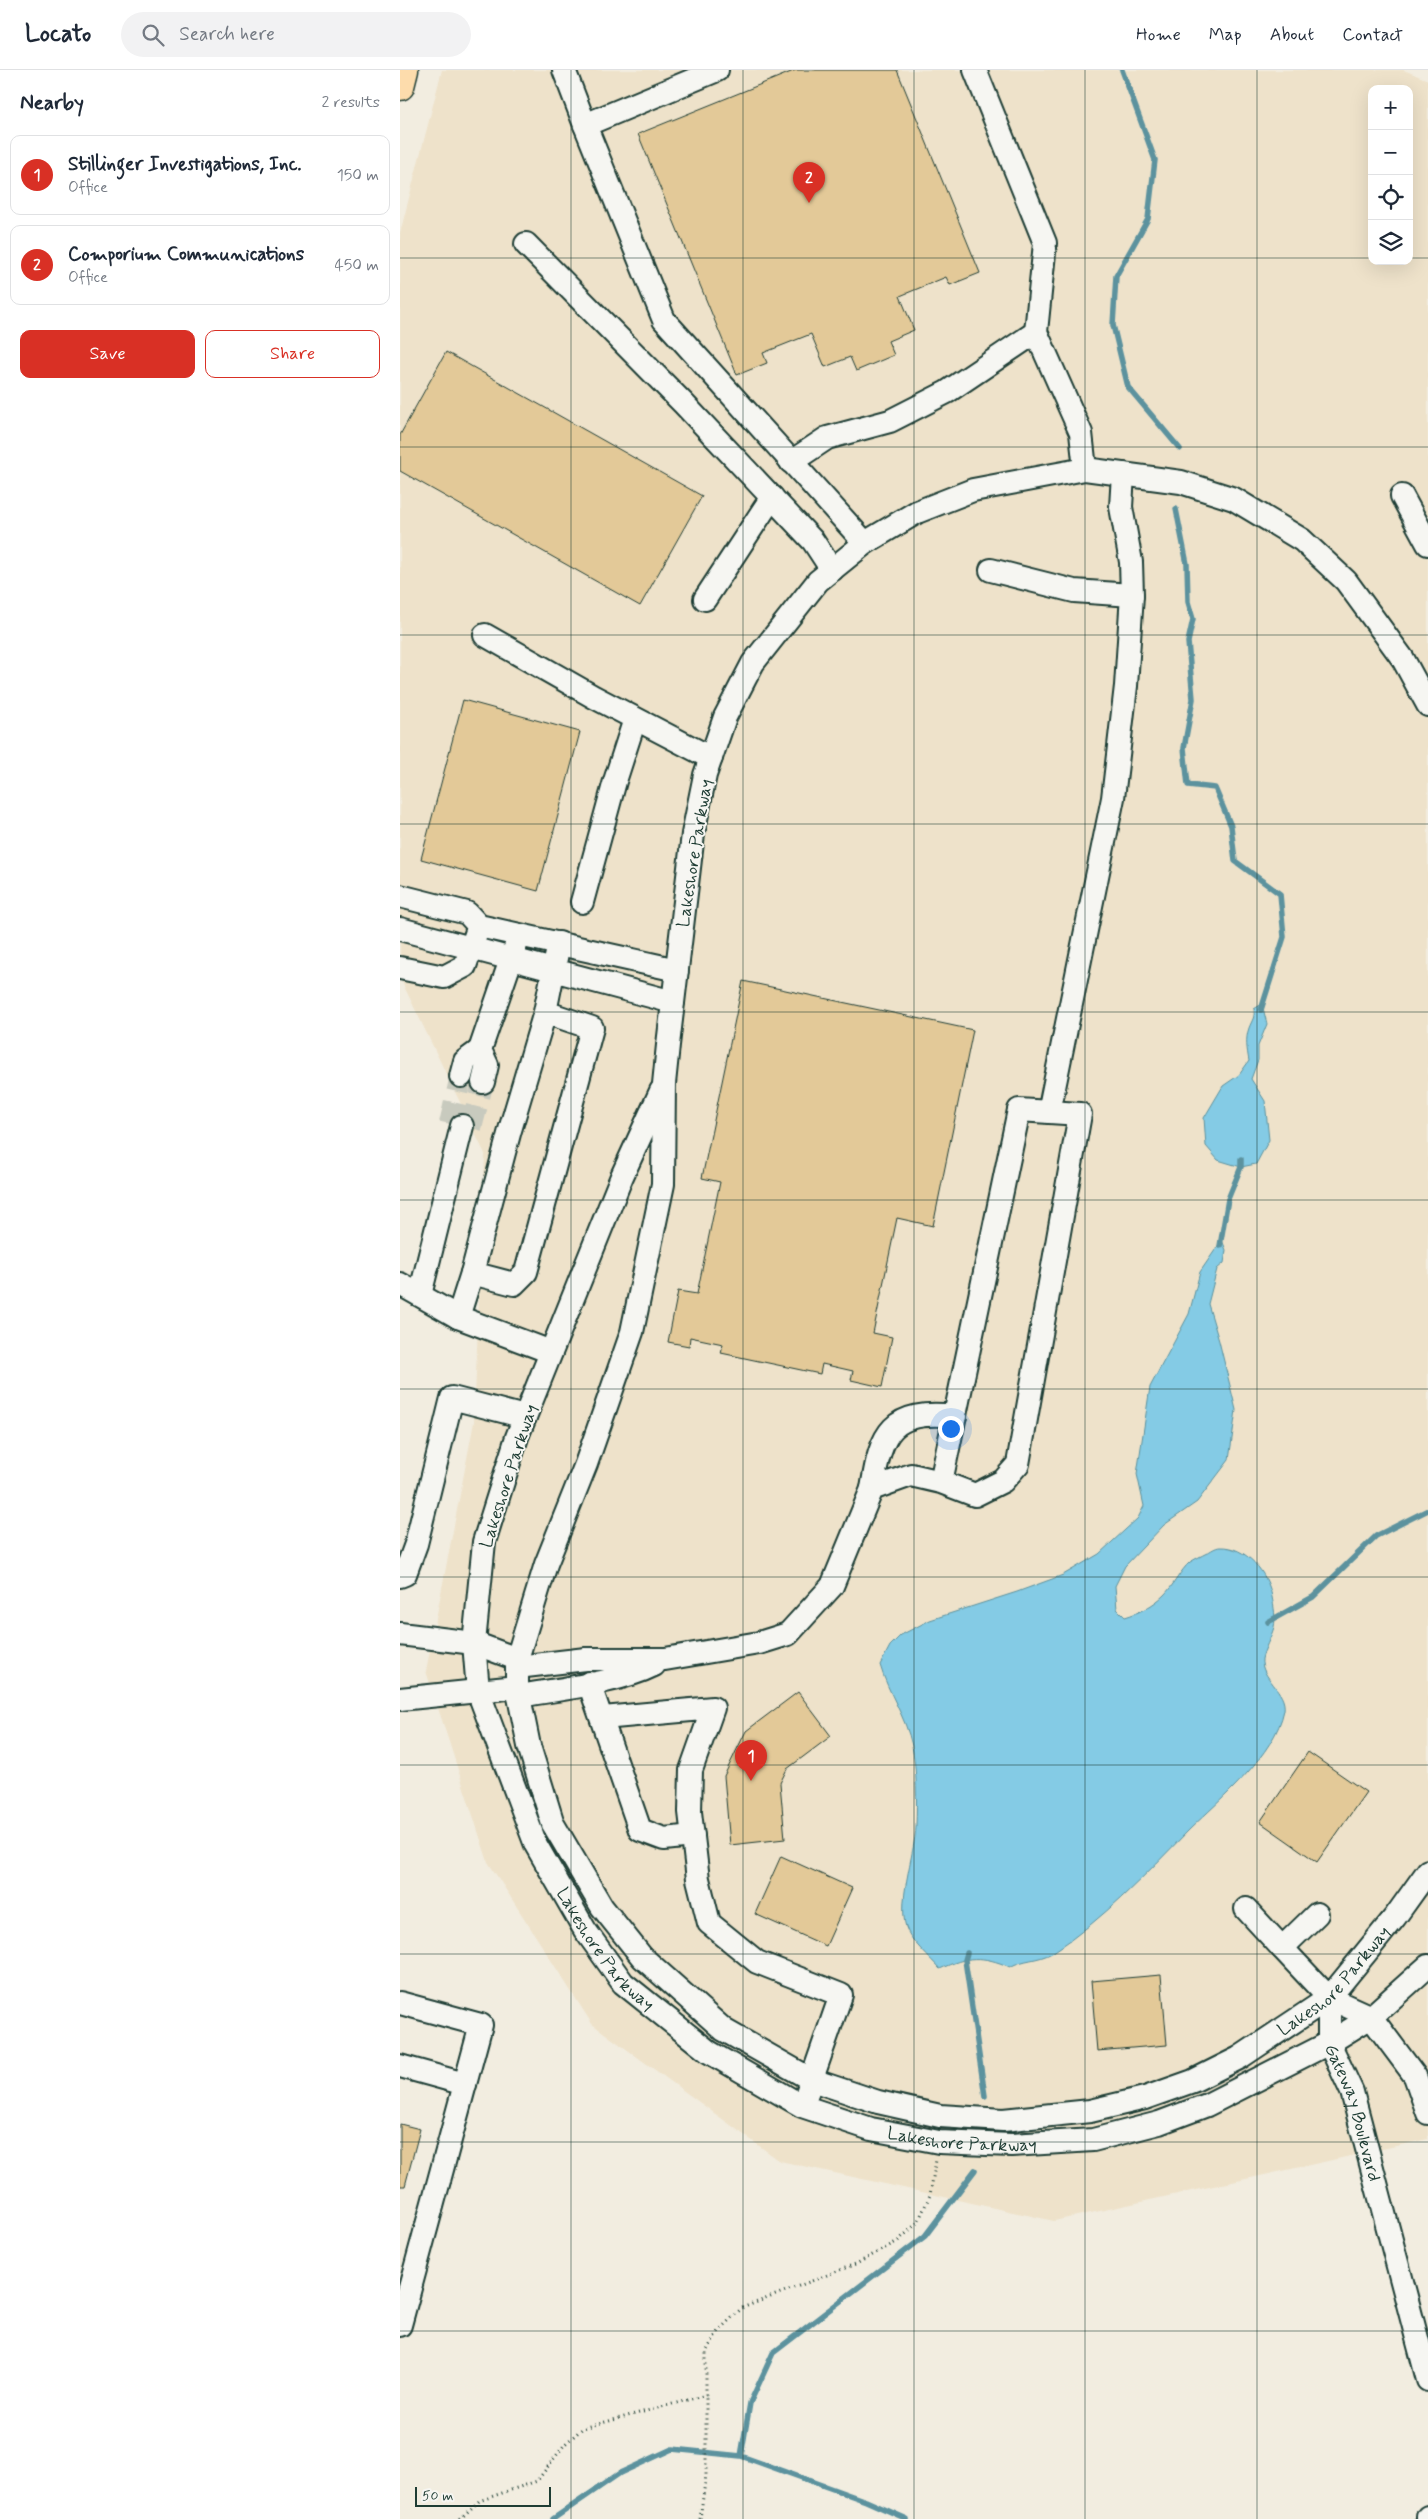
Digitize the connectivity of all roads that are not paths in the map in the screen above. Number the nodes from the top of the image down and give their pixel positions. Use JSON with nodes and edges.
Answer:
{"nodes":[{"id":1,"x":404,"y":70,"type":"edge"},
{"id":2,"x":564,"y":70,"type":"edge"},
{"id":3,"x":716,"y":70,"type":"edge"},
{"id":4,"x":974,"y":70,"type":"edge"},
{"id":5,"x":400,"y":86,"type":"edge"},
{"id":6,"x":585,"y":125,"type":"junction"},
{"id":7,"x":526,"y":244,"type":"dead end"},
{"id":8,"x":1036,"y":332,"type":"junction"},
{"id":9,"x":791,"y":462,"type":"junction"},
{"id":10,"x":1084,"y":469,"type":"junction"},
{"id":11,"x":1123,"y":474,"type":"junction"},
{"id":12,"x":1402,"y":496,"type":"dead end"},
{"id":13,"x":772,"y":497,"type":"junction"},
{"id":14,"x":865,"y":543,"type":"junction"},
{"id":15,"x":1428,"y":544,"type":"edge"},
{"id":16,"x":832,"y":570,"type":"junction"},
{"id":17,"x":991,"y":570,"type":"dead end"},
{"id":18,"x":1132,"y":595,"type":"junction"},
{"id":19,"x":705,"y":599,"type":"dead end"},
{"id":20,"x":485,"y":635,"type":"dead end"},
{"id":21,"x":1428,"y":705,"type":"edge"},
{"id":22,"x":635,"y":719,"type":"junction"},
{"id":23,"x":711,"y":758,"type":"junction"},
{"id":24,"x":400,"y":896,"type":"edge"},
{"id":25,"x":582,"y":902,"type":"dead end"},
{"id":26,"x":479,"y":926,"type":"junction"},
{"id":27,"x":400,"y":929,"type":"edge"},
{"id":28,"x":518,"y":935,"type":"junction"},
{"id":29,"x":559,"y":943,"type":"junction"},
{"id":30,"x":470,"y":948,"type":"junction"},
{"id":31,"x":512,"y":959,"type":"junction"},
{"id":32,"x":400,"y":968,"type":"edge"},
{"id":33,"x":552,"y":970,"type":"junction"},
{"id":34,"x":677,"y":970,"type":"junction"},
{"id":35,"x":673,"y":1002,"type":"junction"},
{"id":36,"x":545,"y":1012,"type":"junction"},
{"id":37,"x":472,"y":1079,"type":"tunnel mouth"},
{"id":38,"x":664,"y":1084,"type":"junction"},
{"id":39,"x":1049,"y":1112,"type":"junction"},
{"id":40,"x":461,"y":1126,"type":"tunnel mouth"},
{"id":41,"x":472,"y":1273,"type":"junction"},
{"id":42,"x":400,"y":1284,"type":"edge"},
{"id":43,"x":420,"y":1295,"type":"junction"},
{"id":44,"x":458,"y":1317,"type":"junction"},
{"id":45,"x":551,"y":1352,"type":"junction"},
{"id":46,"x":955,"y":1416,"type":"junction"},
{"id":47,"x":525,"y":1418,"type":"junction"},
{"id":48,"x":941,"y":1482,"type":"junction"},
{"id":49,"x":872,"y":1489,"type":"junction"},
{"id":50,"x":410,"y":1527,"type":"edge"},
{"id":51,"x":400,"y":1576,"type":"edge"},
{"id":52,"x":400,"y":1634,"type":"edge"},
{"id":53,"x":474,"y":1643,"type":"junction"},
{"id":54,"x":666,"y":1659,"type":"junction"},
{"id":55,"x":518,"y":1677,"type":"junction"},
{"id":56,"x":589,"y":1683,"type":"junction"},
{"id":57,"x":478,"y":1691,"type":"junction"},
{"id":58,"x":400,"y":1698,"type":"edge"},
{"id":59,"x":603,"y":1718,"type":"junction"},
{"id":60,"x":693,"y":1836,"type":"junction"},
{"id":61,"x":1428,"y":1871,"type":"edge"},
{"id":62,"x":1246,"y":1909,"type":"dead end"},
{"id":63,"x":1317,"y":1914,"type":"dead end"},
{"id":64,"x":1282,"y":1948,"type":"junction"},
{"id":65,"x":1428,"y":1966,"type":"edge"},
{"id":66,"x":1329,"y":1998,"type":"junction"},
{"id":67,"x":400,"y":2003,"type":"edge"},
{"id":68,"x":1371,"y":2017,"type":"junction"},
{"id":69,"x":1329,"y":2043,"type":"junction"},
{"id":70,"x":400,"y":2066,"type":"edge"},
{"id":71,"x":812,"y":2080,"type":"junction"},
{"id":72,"x":465,"y":2084,"type":"junction"},
{"id":73,"x":802,"y":2106,"type":"junction"},
{"id":74,"x":1428,"y":2113,"type":"edge"},
{"id":75,"x":400,"y":2325,"type":"edge"},
{"id":76,"x":1428,"y":2380,"type":"edge"}],
"edges":[{"from":1,"to":5,"type":"main road"},
{"from":2,"to":6,"type":"street"},
{"from":3,"to":6,"type":"street"},
{"from":4,"to":8,"type":"street"},
{"from":6,"to":9,"type":"street"},
{"from":7,"to":13,"type":"street"},
{"from":8,"to":9,"type":"street"},
{"from":8,"to":10,"type":"street"},
{"from":9,"to":14,"type":"street"},
{"from":10,"to":11,"type":"street","name":"Lakeshore Parkway"},
{"from":10,"to":14,"type":"street","name":"Lakeshore Parkway"},
{"from":11,"to":18,"type":"street"},
{"from":11,"to":21,"type":"street","name":"Lakeshore Parkway"},
{"from":12,"to":15,"type":"street"},
{"from":13,"to":16,"type":"street"},
{"from":13,"to":19,"type":"street"},
{"from":14,"to":16,"type":"street","name":"Lakeshore Parkway"},
{"from":16,"to":23,"type":"street","name":"Lakeshore Parkway"},
{"from":17,"to":18,"type":"street"},
{"from":18,"to":39,"type":"street"},
{"from":20,"to":22,"type":"street"},
{"from":22,"to":23,"type":"street"},
{"from":22,"to":25,"type":"street"},
{"from":23,"to":34,"type":"street","name":"Lakeshore Parkway"},
{"from":24,"to":26,"type":"street"},
{"from":26,"to":28,"type":"street"},
{"from":26,"to":30,"type":"street"},
{"from":27,"to":30,"type":"street"},
{"from":28,"to":29,"type":"street"},
{"from":28,"to":31,"type":"street"},
{"from":29,"to":33,"type":"street"},
{"from":29,"to":34,"type":"street"},
{"from":30,"to":31,"type":"street"},
{"from":30,"to":32,"type":"street"},
{"from":31,"to":33,"type":"street"},
{"from":31,"to":37,"type":"street"},
{"from":33,"to":35,"type":"street"},
{"from":33,"to":36,"type":"street"},
{"from":34,"to":35,"type":"street","name":"Lakeshore Parkway"},
{"from":35,"to":38,"type":"street","name":"Lakeshore Parkway"},
{"from":36,"to":41,"type":"street"},
{"from":36,"to":41,"type":"street"},
{"from":38,"to":45,"type":"street","name":"Lakeshore Parkway"},
{"from":38,"to":55,"type":"street","name":"Lakeshore Parkway"},
{"from":39,"to":46,"type":"street"},
{"from":39,"to":48,"type":"street"},
{"from":40,"to":43,"type":"street"},
{"from":41,"to":44,"type":"street"},
{"from":42,"to":43,"type":"street"},
{"from":43,"to":44,"type":"street"},
{"from":44,"to":45,"type":"street"},
{"from":45,"to":47,"type":"street","name":"Lakeshore Parkway"},
{"from":46,"to":48,"type":"street"},
{"from":46,"to":49,"type":"street"},
{"from":47,"to":50,"type":"street"},
{"from":47,"to":53,"type":"street","name":"Lakeshore Parkway"},
{"from":48,"to":49,"type":"street"},
{"from":49,"to":54,"type":"street"},
{"from":50,"to":51,"type":"street"},
{"from":52,"to":53,"type":"street"},
{"from":53,"to":55,"type":"street"},
{"from":53,"to":57,"type":"street","name":"Lakeshore Parkway"},
{"from":54,"to":55,"type":"street"},
{"from":54,"to":56,"type":"street"},
{"from":55,"to":56,"type":"street"},
{"from":55,"to":57,"type":"street"},
{"from":55,"to":71,"type":"street","name":"Lakeshore Parkway"},
{"from":56,"to":59,"type":"street"},
{"from":57,"to":58,"type":"street"},
{"from":57,"to":73,"type":"street","name":"Lakeshore Parkway"},
{"from":59,"to":60,"type":"street"},
{"from":59,"to":60,"type":"street"},
{"from":60,"to":71,"type":"street"},
{"from":61,"to":66,"type":"street","name":"Lakeshore Parkway"},
{"from":62,"to":64,"type":"street"},
{"from":63,"to":64,"type":"street"},
{"from":64,"to":66,"type":"street"},
{"from":65,"to":68,"type":"street","name":"Lakeshore Parkway"},
{"from":66,"to":68,"type":"street"},
{"from":66,"to":69,"type":"street","name":"Gateway Boulevard"},
{"from":66,"to":71,"type":"street","name":"Lakeshore Parkway"},
{"from":67,"to":72,"type":"street"},
{"from":68,"to":69,"type":"street","name":"Lakeshore Parkway"},
{"from":68,"to":74,"type":"street"},
{"from":69,"to":73,"type":"street","name":"Lakeshore Parkway"},
{"from":69,"to":76,"type":"street","name":"Gateway Boulevard"},
{"from":70,"to":72,"type":"street"},
{"from":71,"to":73,"type":"street"},
{"from":72,"to":75,"type":"street"}]}
